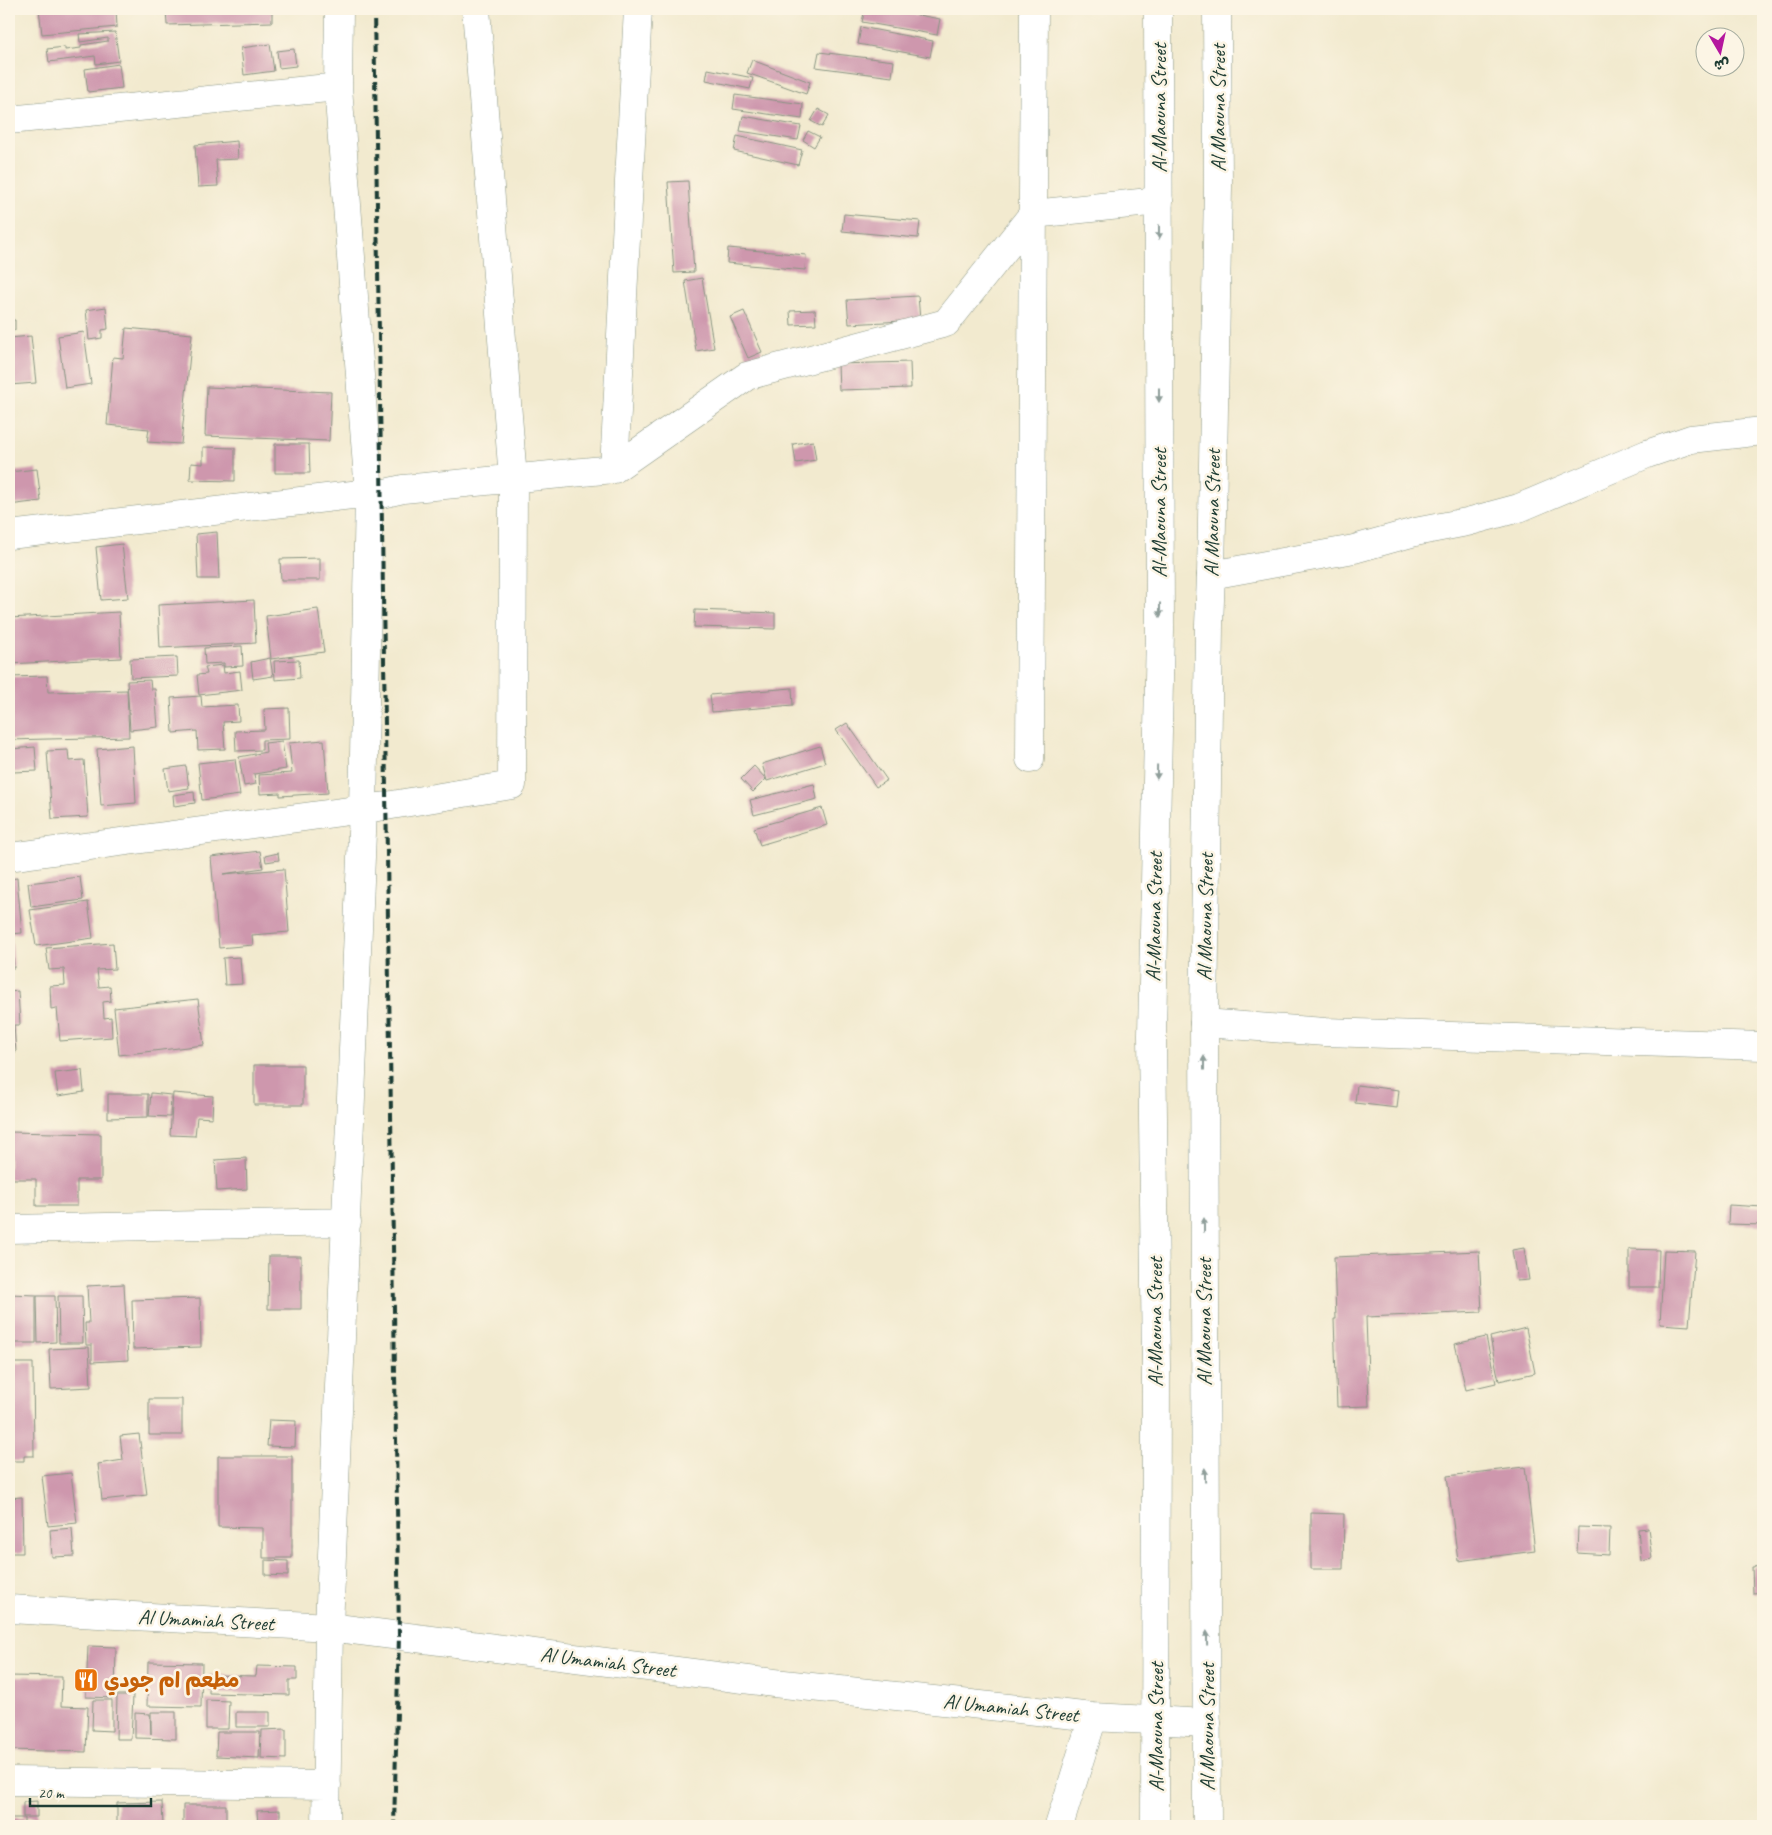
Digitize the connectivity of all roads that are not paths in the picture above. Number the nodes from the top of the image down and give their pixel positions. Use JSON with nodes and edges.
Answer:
{"nodes":[{"id":1,"x":339,"y":9,"type":"edge"},
{"id":2,"x":476,"y":9,"type":"edge"},
{"id":3,"x":638,"y":9,"type":"edge"},
{"id":4,"x":1034,"y":9,"type":"edge"},
{"id":5,"x":1158,"y":9,"type":"edge"},
{"id":6,"x":1218,"y":9,"type":"edge"},
{"id":7,"x":338,"y":87,"type":"junction"},
{"id":8,"x":9,"y":120,"type":"edge"},
{"id":9,"x":1159,"y":201,"type":"junction"},
{"id":10,"x":1033,"y":214,"type":"junction"},
{"id":11,"x":1763,"y":431,"type":"edge"},
{"id":12,"x":614,"y":469,"type":"junction"},
{"id":13,"x":513,"y":479,"type":"junction"},
{"id":14,"x":369,"y":493,"type":"junction"},
{"id":15,"x":9,"y":535,"type":"edge"},
{"id":16,"x":1212,"y":575,"type":"junction"},
{"id":17,"x":1030,"y":759,"type":"dead end"},
{"id":18,"x":363,"y":809,"type":"junction"},
{"id":19,"x":9,"y":858,"type":"edge"},
{"id":20,"x":1204,"y":1023,"type":"junction"},
{"id":21,"x":1763,"y":1046,"type":"edge"},
{"id":22,"x":347,"y":1222,"type":"junction"},
{"id":23,"x":9,"y":1228,"type":"edge"},
{"id":24,"x":9,"y":1609,"type":"edge"},
{"id":25,"x":329,"y":1626,"type":"junction"},
{"id":26,"x":1093,"y":1717,"type":"junction"},
{"id":27,"x":1156,"y":1720,"type":"junction"},
{"id":28,"x":1207,"y":1723,"type":"junction"},
{"id":29,"x":9,"y":1781,"type":"edge"},
{"id":30,"x":327,"y":1785,"type":"junction"},
{"id":31,"x":326,"y":1826,"type":"edge"},
{"id":32,"x":1059,"y":1826,"type":"edge"},
{"id":33,"x":1155,"y":1826,"type":"edge"},
{"id":34,"x":1207,"y":1826,"type":"edge"}],
"edges":[{"from":1,"to":7,"type":"main road"},
{"from":2,"to":13,"type":"main road"},
{"from":3,"to":12,"type":"main road"},
{"from":4,"to":10,"type":"main road"},
{"from":5,"to":9,"type":"main road","name":"Al-Maouna Street"},
{"from":6,"to":16,"type":"main road","name":"Al Maouna Street"},
{"from":7,"to":8,"type":"main road"},
{"from":7,"to":14,"type":"main road"},
{"from":9,"to":10,"type":"main road"},
{"from":9,"to":27,"type":"main road","name":"Al-Maouna Street","one_way":true},
{"from":10,"to":12,"type":"main road"},
{"from":10,"to":17,"type":"main road"},
{"from":11,"to":16,"type":"main road"},
{"from":12,"to":13,"type":"main road"},
{"from":13,"to":14,"type":"main road"},
{"from":13,"to":18,"type":"main road"},
{"from":14,"to":15,"type":"main road"},
{"from":14,"to":18,"type":"main road"},
{"from":16,"to":20,"type":"main road","name":"Al Maouna Street"},
{"from":18,"to":19,"type":"main road"},
{"from":18,"to":22,"type":"main road"},
{"from":20,"to":21,"type":"main road"},
{"from":28,"to":20,"type":"main road","name":"Al Maouna Street","one_way":true},
{"from":22,"to":23,"type":"main road"},
{"from":22,"to":25,"type":"main road"},
{"from":24,"to":25,"type":"main road","name":"Al Umamiah Street"},
{"from":25,"to":26,"type":"main road","name":"Al Umamiah Street"},
{"from":25,"to":30,"type":"main road"},
{"from":26,"to":27,"type":"main road","name":"Al Umamiah Street"},
{"from":26,"to":32,"type":"main road"},
{"from":27,"to":28,"type":"main road","name":"Al Umamiah Street"},
{"from":27,"to":33,"type":"main road","name":"Al-Maouna Street"},
{"from":28,"to":34,"type":"main road","name":"Al Maouna Street"},
{"from":29,"to":30,"type":"main road"},
{"from":30,"to":31,"type":"main road"}]}
